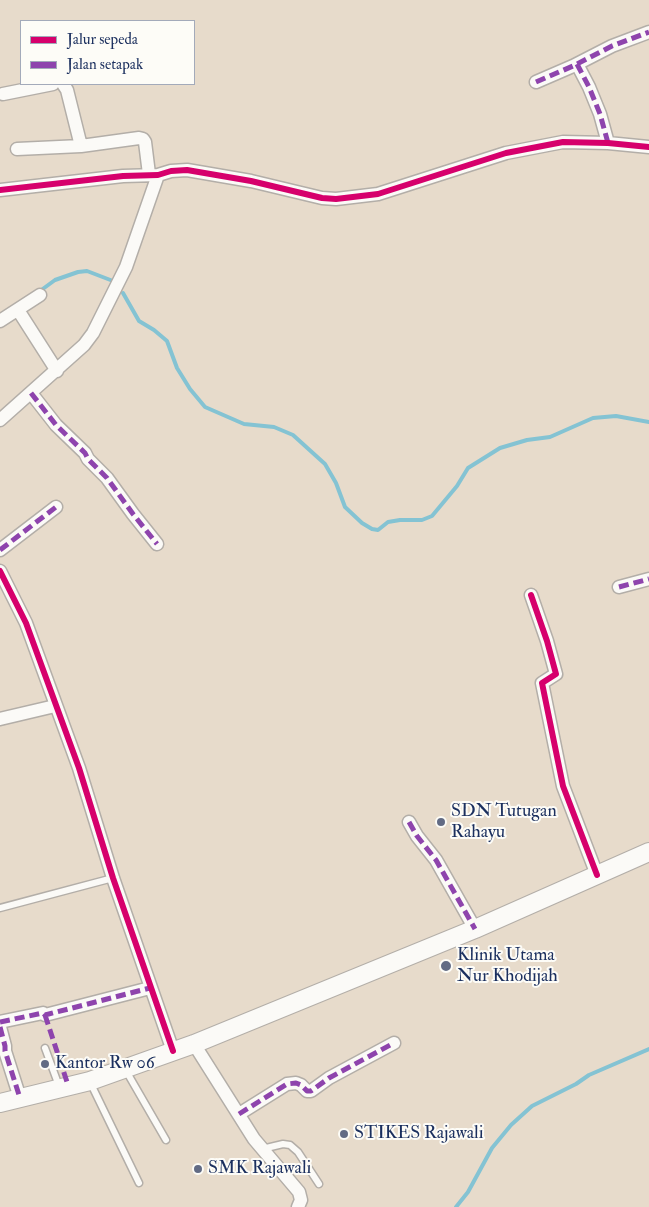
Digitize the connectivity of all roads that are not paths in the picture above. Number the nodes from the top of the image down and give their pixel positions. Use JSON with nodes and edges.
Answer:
{"nodes":[{"id":1,"x":649,"y":32,"type":"edge"},
{"id":2,"x":577,"y":64,"type":"junction"},
{"id":3,"x":536,"y":82,"type":"dead end"},
{"id":4,"x":48,"y":85,"type":"edge"},
{"id":5,"x":64,"y":85,"type":"edge"},
{"id":6,"x":3,"y":94,"type":"dead end"},
{"id":7,"x":608,"y":143,"type":"junction"},
{"id":8,"x":81,"y":146,"type":"junction"},
{"id":9,"x":649,"y":147,"type":"edge"},
{"id":10,"x":17,"y":149,"type":"dead end"},
{"id":11,"x":154,"y":174,"type":"junction"},
{"id":12,"x":0,"y":190,"type":"edge"},
{"id":13,"x":40,"y":295,"type":"dead end"},
{"id":14,"x":18,"y":310,"type":"junction"},
{"id":15,"x":0,"y":321,"type":"edge"},
{"id":16,"x":57,"y":371,"type":"junction"},
{"id":17,"x":31,"y":393,"type":"junction"},
{"id":18,"x":0,"y":420,"type":"edge"},
{"id":19,"x":56,"y":507,"type":"dead end"},
{"id":20,"x":157,"y":544,"type":"dead end"},
{"id":21,"x":0,"y":550,"type":"edge"},
{"id":22,"x":0,"y":571,"type":"edge"},
{"id":23,"x":649,"y":579,"type":"edge"},
{"id":24,"x":619,"y":587,"type":"dead end"},
{"id":25,"x":531,"y":595,"type":"dead end"},
{"id":26,"x":55,"y":706,"type":"junction"},
{"id":27,"x":0,"y":719,"type":"edge"},
{"id":28,"x":409,"y":822,"type":"dead end"},
{"id":29,"x":649,"y":852,"type":"edge"},
{"id":30,"x":597,"y":874,"type":"junction"},
{"id":31,"x":113,"y":878,"type":"junction"},
{"id":32,"x":0,"y":908,"type":"edge"},
{"id":33,"x":475,"y":928,"type":"junction"},
{"id":34,"x":150,"y":988,"type":"junction"},
{"id":35,"x":0,"y":1022,"type":"edge"},
{"id":36,"x":0,"y":1027,"type":"edge"},
{"id":37,"x":194,"y":1044,"type":"junction"},
{"id":38,"x":394,"y":1044,"type":"dead end"},
{"id":39,"x":45,"y":1048,"type":"dead end"},
{"id":40,"x":173,"y":1051,"type":"junction"},
{"id":41,"x":125,"y":1069,"type":"junction"},
{"id":42,"x":90,"y":1081,"type":"junction"},
{"id":43,"x":59,"y":1087,"type":"junction"},
{"id":44,"x":20,"y":1098,"type":"junction"},
{"id":45,"x":0,"y":1103,"type":"edge"},
{"id":46,"x":239,"y":1114,"type":"junction"},
{"id":47,"x":166,"y":1140,"type":"dead end"},
{"id":48,"x":262,"y":1149,"type":"junction"},
{"id":49,"x":139,"y":1183,"type":"dead end"},
{"id":50,"x":319,"y":1184,"type":"dead end"},
{"id":51,"x":298,"y":1207,"type":"edge"}],
"edges":[{"from":1,"to":2,"type":"street"},
{"from":2,"to":3,"type":"street"},
{"from":2,"to":7,"type":"street"},
{"from":4,"to":6,"type":"street"},
{"from":5,"to":8,"type":"street"},
{"from":7,"to":9,"type":"street"},
{"from":7,"to":11,"type":"street"},
{"from":8,"to":10,"type":"street"},
{"from":8,"to":11,"type":"street"},
{"from":11,"to":12,"type":"street"},
{"from":11,"to":16,"type":"street"},
{"from":13,"to":14,"type":"street"},
{"from":14,"to":15,"type":"street"},
{"from":14,"to":16,"type":"street"},
{"from":16,"to":17,"type":"street"},
{"from":17,"to":18,"type":"street"},
{"from":17,"to":20,"type":"street"},
{"from":19,"to":21,"type":"street"},
{"from":22,"to":26,"type":"street"},
{"from":23,"to":24,"type":"street"},
{"from":25,"to":30,"type":"street"},
{"from":26,"to":27,"type":"street"},
{"from":26,"to":31,"type":"street"},
{"from":28,"to":33,"type":"street"},
{"from":29,"to":30,"type":"main road"},
{"from":30,"to":33,"type":"main road"},
{"from":31,"to":32,"type":"lane"},
{"from":31,"to":34,"type":"street"},
{"from":33,"to":37,"type":"main road"},
{"from":34,"to":35,"type":"street"},
{"from":34,"to":40,"type":"street"},
{"from":36,"to":44,"type":"street"},
{"from":37,"to":40,"type":"main road"},
{"from":37,"to":46,"type":"street"},
{"from":38,"to":46,"type":"street"},
{"from":39,"to":43,"type":"lane"},
{"from":40,"to":41,"type":"main road"},
{"from":41,"to":42,"type":"main road"},
{"from":41,"to":47,"type":"lane"},
{"from":42,"to":43,"type":"main road"},
{"from":42,"to":49,"type":"lane"},
{"from":43,"to":44,"type":"main road"},
{"from":44,"to":45,"type":"main road"},
{"from":46,"to":48,"type":"street"},
{"from":48,"to":50,"type":"lane"},
{"from":48,"to":51,"type":"street"}]}
